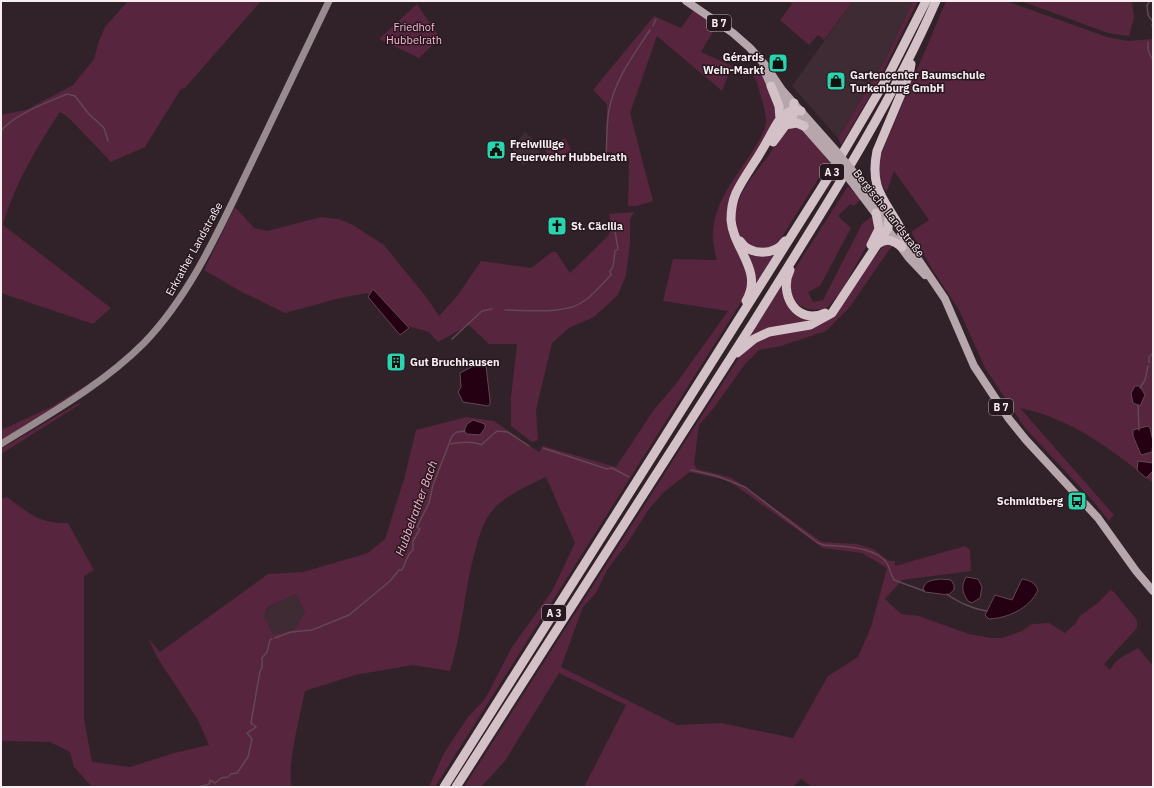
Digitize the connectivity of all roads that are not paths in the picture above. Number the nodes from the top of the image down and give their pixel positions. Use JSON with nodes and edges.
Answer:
{"nodes":[{"id":1,"x":329,"y":1,"type":"edge"},
{"id":2,"x":686,"y":1,"type":"edge"},
{"id":3,"x":926,"y":1,"type":"edge"},
{"id":4,"x":936,"y":1,"type":"edge"},
{"id":5,"x":914,"y":51,"type":"junction"},
{"id":6,"x":762,"y":62,"type":"junction"},
{"id":7,"x":772,"y":88,"type":"junction"},
{"id":8,"x":786,"y":95,"type":"junction"},
{"id":9,"x":795,"y":109,"type":"junction"},
{"id":10,"x":782,"y":122,"type":"junction"},
{"id":11,"x":804,"y":126,"type":"junction"},
{"id":12,"x":834,"y":154,"type":"junction"},
{"id":13,"x":853,"y":178,"type":"junction"},
{"id":14,"x":876,"y":212,"type":"junction"},
{"id":15,"x":889,"y":218,"type":"junction"},
{"id":16,"x":797,"y":228,"type":"junction"},
{"id":17,"x":888,"y":228,"type":"junction"},
{"id":18,"x":807,"y":236,"type":"junction"},
{"id":19,"x":903,"y":243,"type":"junction"},
{"id":20,"x":877,"y":245,"type":"junction"},
{"id":21,"x":730,"y":335,"type":"junction"},
{"id":22,"x":729,"y":361,"type":"junction"},
{"id":23,"x":1,"y":444,"type":"edge"},
{"id":24,"x":1153,"y":591,"type":"edge"},
{"id":25,"x":444,"y":787,"type":"edge"},
{"id":26,"x":456,"y":787,"type":"edge"}],
"edges":[{"from":1,"to":23,"type":"street","name":"Erkrather Landstraße"},
{"from":2,"to":6,"type":"main road","name":"Bergische Landstraße","number":"B 7"},
{"from":3,"to":16,"type":"highway","number":"A 3"},
{"from":4,"to":5,"type":"highway","number":"A 3"},
{"from":5,"to":18,"type":"highway","number":"A 3"},
{"from":5,"to":19,"type":"highway"},
{"from":6,"to":7,"type":"main road","name":"Bergische Landstraße","number":"B 7"},
{"from":6,"to":8,"type":"main road","name":"Bergische Landstraße","number":"B 7"},
{"from":7,"to":8,"type":"main road"},
{"from":7,"to":9,"type":"main road","name":"Bergische Landstraße","number":"B 7"},
{"from":7,"to":10,"type":"highway"},
{"from":8,"to":9,"type":"main road","name":"Bergische Landstraße","number":"B 7"},
{"from":9,"to":10,"type":"highway"},
{"from":9,"to":11,"type":"main road","name":"Bergische Landstraße","number":"B 7"},
{"from":9,"to":12,"type":"main road","name":"Bergische Landstraße","number":"B 7"},
{"from":10,"to":11,"type":"highway"},
{"from":10,"to":16,"type":"highway"},
{"from":10,"to":21,"type":"highway"},
{"from":11,"to":12,"type":"main road","name":"Bergische Landstraße","number":"B 7"},
{"from":12,"to":13,"type":"main road","name":"Bergische Landstraße","number":"B 7","bridge":true},
{"from":13,"to":14,"type":"main road","name":"Bergische Landstraße","number":"B 7"},
{"from":13,"to":15,"type":"main road","name":"Bergische Landstraße","number":"B 7"},
{"from":14,"to":17,"type":"main road","name":"Bergische Landstraße","number":"B 7"},
{"from":14,"to":18,"type":"highway"},
{"from":15,"to":17,"type":"highway"},
{"from":15,"to":19,"type":"main road","name":"Bergische Landstraße","number":"B 7"},
{"from":16,"to":21,"type":"highway","number":"A 3"},
{"from":17,"to":19,"type":"main road","name":"Bergische Landstraße","number":"B 7"},
{"from":17,"to":20,"type":"highway"},
{"from":18,"to":22,"type":"highway","number":"A 3"},
{"from":19,"to":20,"type":"highway"},
{"from":19,"to":24,"type":"main road","name":"Bergische Landstraße","number":"B 7"},
{"from":20,"to":22,"type":"highway"},
{"from":21,"to":25,"type":"highway","number":"A 3"},
{"from":22,"to":26,"type":"highway","number":"A 3"}]}
